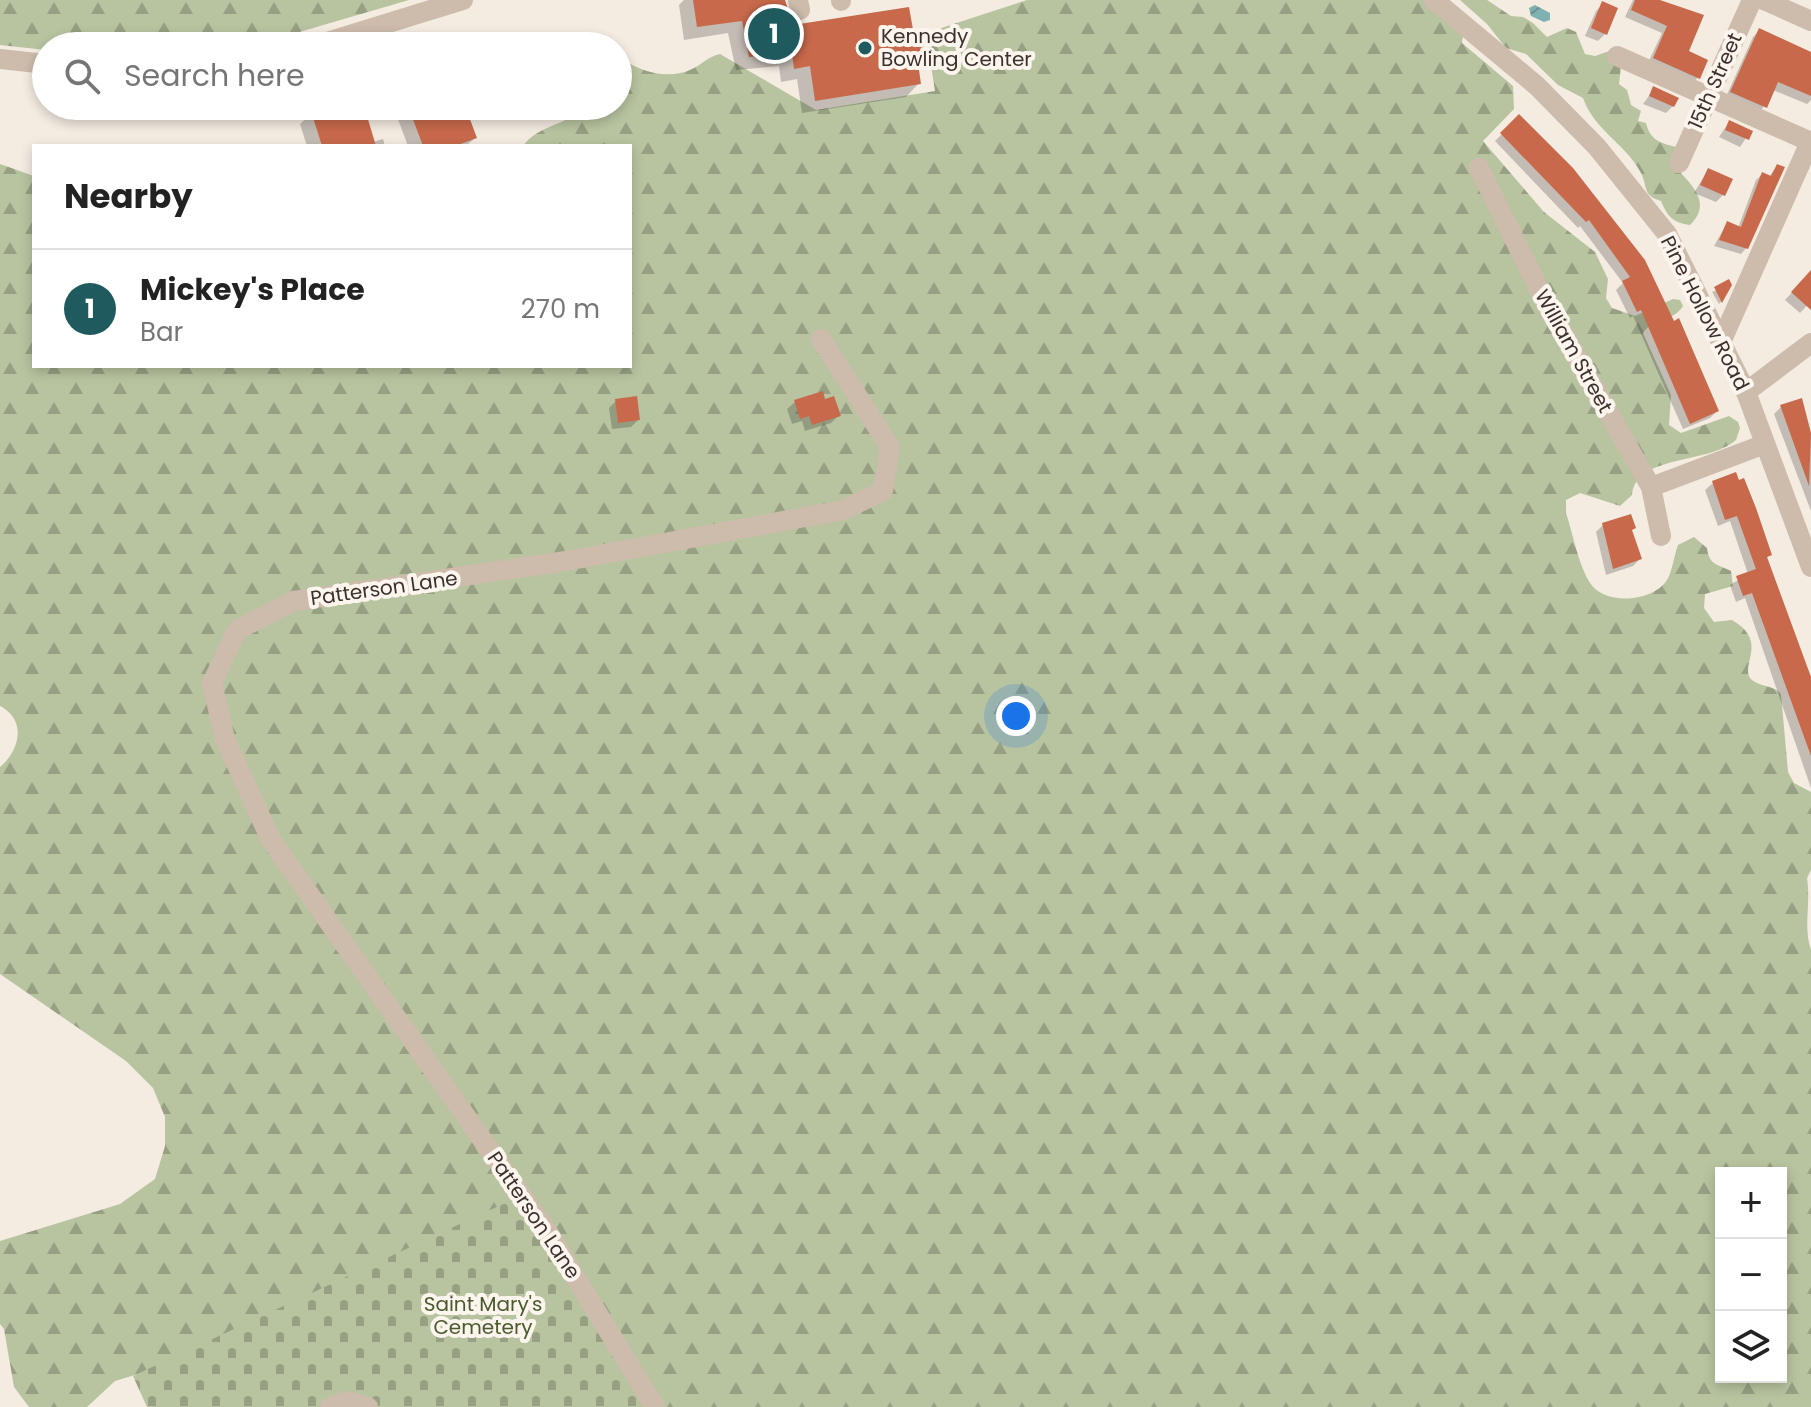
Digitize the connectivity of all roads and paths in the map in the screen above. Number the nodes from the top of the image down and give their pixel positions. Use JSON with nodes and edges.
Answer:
{"nodes":[{"id":1,"x":463,"y":0,"type":"edge"},
{"id":2,"x":1434,"y":0,"type":"edge"},
{"id":3,"x":1752,"y":0,"type":"edge"},
{"id":4,"x":1764,"y":0,"type":"edge"},
{"id":5,"x":1811,"y":21,"type":"edge"},
{"id":6,"x":359,"y":32,"type":"edge"},
{"id":7,"x":1617,"y":56,"type":"dead end"},
{"id":8,"x":0,"y":59,"type":"edge"},
{"id":9,"x":32,"y":62,"type":"edge"},
{"id":10,"x":1708,"y":96,"type":"junction"},
{"id":11,"x":1811,"y":142,"type":"edge"},
{"id":12,"x":1679,"y":163,"type":"dead end"},
{"id":13,"x":1479,"y":168,"type":"dead end"},
{"id":14,"x":821,"y":339,"type":"dead end"},
{"id":15,"x":1722,"y":340,"type":"junction"},
{"id":16,"x":1811,"y":343,"type":"edge"},
{"id":17,"x":1746,"y":392,"type":"junction"},
{"id":18,"x":1765,"y":444,"type":"junction"},
{"id":19,"x":1651,"y":487,"type":"junction"},
{"id":20,"x":1661,"y":536,"type":"dead end"},
{"id":21,"x":1811,"y":566,"type":"edge"},
{"id":22,"x":330,"y":1407,"type":"edge"},
{"id":23,"x":368,"y":1407,"type":"edge"},
{"id":24,"x":655,"y":1407,"type":"edge"}],
"edges":[{"from":1,"to":6,"type":"street"},
{"from":2,"to":15,"type":"street","name":"Pine Hollow Road"},
{"from":3,"to":10,"type":"street","name":"15th Street"},
{"from":4,"to":5,"type":"street"},
{"from":7,"to":10,"type":"street"},
{"from":8,"to":9,"type":"street"},
{"from":10,"to":11,"type":"street"},
{"from":10,"to":12,"type":"street","name":"15th Street"},
{"from":11,"to":15,"type":"street"},
{"from":13,"to":19,"type":"street","name":"William Street"},
{"from":14,"to":24,"type":"street","name":"Patterson Lane"},
{"from":15,"to":17,"type":"street","name":"Pine Hollow Road"},
{"from":16,"to":17,"type":"street"},
{"from":17,"to":18,"type":"street","name":"Pine Hollow Road"},
{"from":18,"to":19,"type":"street"},
{"from":18,"to":21,"type":"street","name":"Pine Hollow Road"},
{"from":19,"to":20,"type":"street","name":"William Street"},
{"from":22,"to":23,"type":"street"}]}
